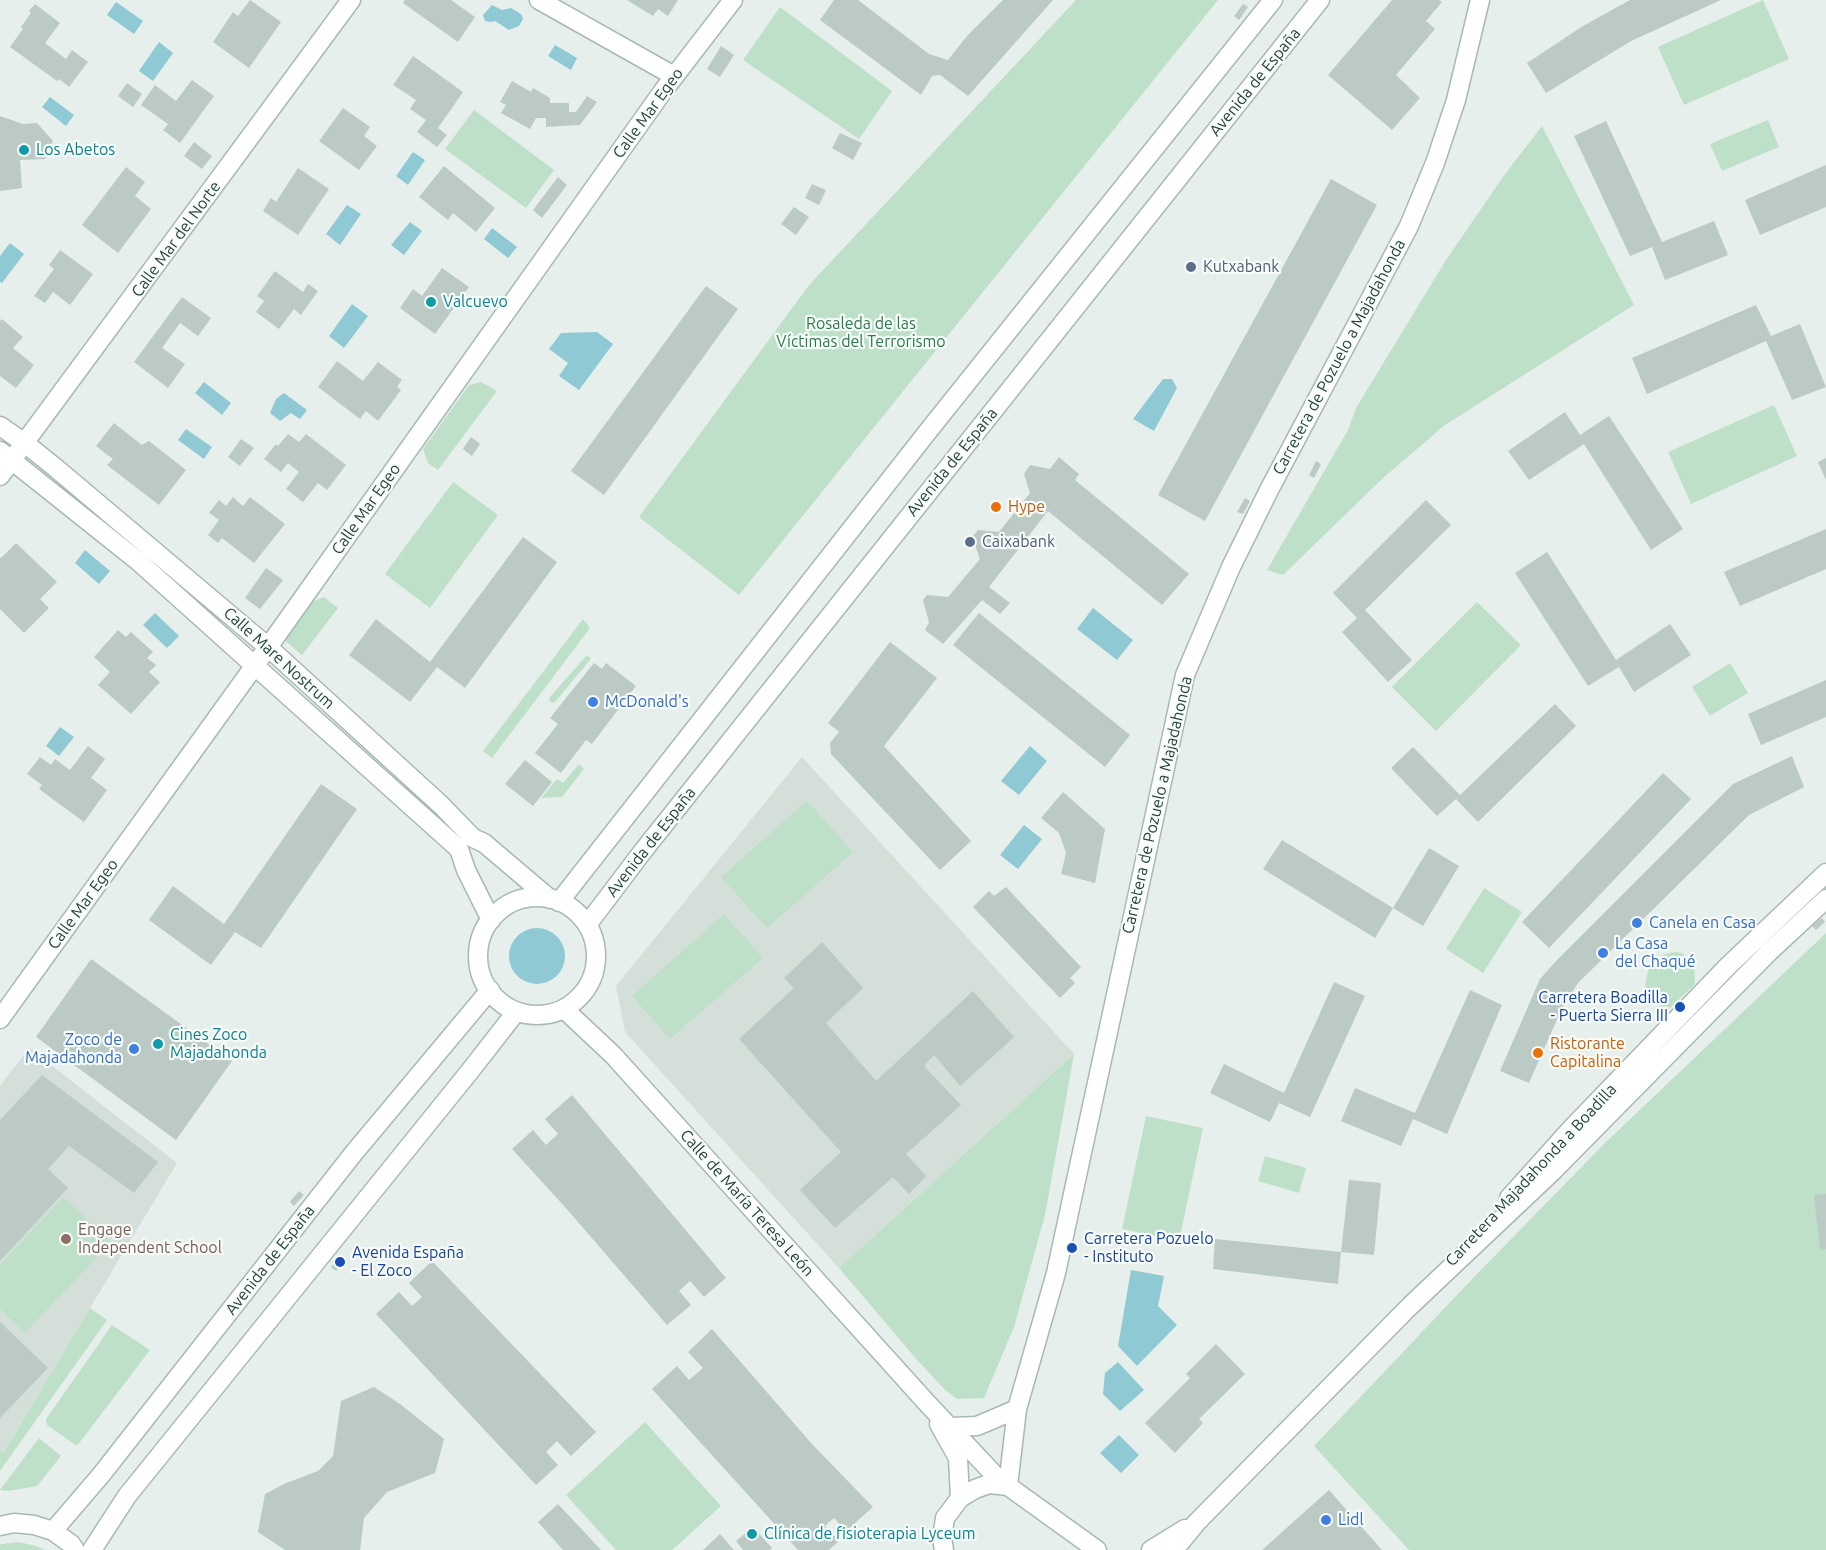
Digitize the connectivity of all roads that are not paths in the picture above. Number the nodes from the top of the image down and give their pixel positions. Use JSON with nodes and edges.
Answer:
{"nodes":[{"id":1,"x":351,"y":0,"type":"edge"},
{"id":2,"x":539,"y":0,"type":"edge"},
{"id":3,"x":733,"y":0,"type":"edge"},
{"id":4,"x":1273,"y":0,"type":"edge"},
{"id":5,"x":1320,"y":0,"type":"edge"},
{"id":6,"x":1480,"y":0,"type":"edge"},
{"id":7,"x":674,"y":76,"type":"junction"},
{"id":8,"x":0,"y":426,"type":"edge"},
{"id":9,"x":26,"y":444,"type":"junction"},
{"id":10,"x":7,"y":456,"type":"edge"},
{"id":11,"x":0,"y":476,"type":"edge"},
{"id":12,"x":268,"y":647,"type":"junction"},
{"id":13,"x":254,"y":666,"type":"junction"},
{"id":14,"x":466,"y":844,"type":"junction"},
{"id":15,"x":1826,"y":873,"type":"edge"},
{"id":16,"x":1826,"y":887,"type":"edge"},
{"id":17,"x":1826,"y":899,"type":"edge"},
{"id":18,"x":554,"y":900,"type":"junction"},
{"id":19,"x":490,"y":920,"type":"junction"},
{"id":20,"x":587,"y":925,"type":"junction"},
{"id":21,"x":1728,"y":966,"type":"junction"},
{"id":22,"x":490,"y":990,"type":"junction"},
{"id":23,"x":564,"y":1009,"type":"junction"},
{"id":24,"x":516,"y":1012,"type":"junction"},
{"id":25,"x":0,"y":1019,"type":"edge"},
{"id":26,"x":1554,"y":1170,"type":"junction"},
{"id":27,"x":1410,"y":1306,"type":"junction"},
{"id":28,"x":927,"y":1402,"type":"junction"},
{"id":29,"x":1017,"y":1408,"type":"junction"},
{"id":30,"x":952,"y":1427,"type":"junction"},
{"id":31,"x":1006,"y":1486,"type":"junction"},
{"id":32,"x":960,"y":1498,"type":"junction"},
{"id":33,"x":1197,"y":1522,"type":"junction"},
{"id":34,"x":0,"y":1526,"type":"edge"},
{"id":35,"x":53,"y":1531,"type":"junction"},
{"id":36,"x":75,"y":1550,"type":"edge"},
{"id":37,"x":92,"y":1550,"type":"edge"},
{"id":38,"x":944,"y":1550,"type":"edge"},
{"id":39,"x":1096,"y":1550,"type":"edge"},
{"id":40,"x":1152,"y":1550,"type":"edge"},
{"id":41,"x":1174,"y":1550,"type":"edge"}],
"edges":[{"from":1,"to":9,"type":"street","name":"Calle Mar del Norte"},
{"from":2,"to":7,"type":"street"},
{"from":3,"to":7,"type":"street","name":"Calle Mar Egeo"},
{"from":4,"to":18,"type":"street"},
{"from":5,"to":20,"type":"street","name":"Avenida de España"},
{"from":6,"to":29,"type":"street","name":"Carretera de Pozuelo a Majadahonda"},
{"from":7,"to":12,"type":"street","name":"Calle Mar Egeo"},
{"from":8,"to":9,"type":"street","name":"Calle Mare Nostrum"},
{"from":9,"to":10,"type":"street","name":"Calle Mar del Norte"},
{"from":9,"to":12,"type":"street","name":"Calle Mare Nostrum"},
{"from":10,"to":11,"type":"street","name":"Calle Mar del Norte"},
{"from":10,"to":13,"type":"street","name":"Calle Mare Nostrum"},
{"from":12,"to":13,"type":"street","name":"Calle Mar Egeo"},
{"from":12,"to":14,"type":"street","name":"Calle Mare Nostrum"},
{"from":13,"to":14,"type":"street","name":"Calle Mare Nostrum"},
{"from":13,"to":25,"type":"street","name":"Calle Mar Egeo"},
{"from":14,"to":18,"type":"street","name":"Calle Mare Nostrum"},
{"from":14,"to":19,"type":"street"},
{"from":15,"to":21,"type":"street","name":"Carretera Majadahonda a Boadilla"},
{"from":16,"to":21,"type":"street","name":"Carretera Majadahonda a Boadilla"},
{"from":17,"to":26,"type":"street","name":"Carretera Majadahonda a Boadilla"},
{"from":18,"to":19,"type":"street"},
{"from":18,"to":20,"type":"street"},
{"from":19,"to":22,"type":"street"},
{"from":20,"to":23,"type":"street"},
{"from":21,"to":26,"type":"street","name":"Carretera Majadahonda a Boadilla"},
{"from":21,"to":27,"type":"street","name":"Carretera Majadahonda a Boadilla"},
{"from":22,"to":24,"type":"street"},
{"from":22,"to":35,"type":"street","name":"Avenida de España"},
{"from":23,"to":24,"type":"street"},
{"from":23,"to":28,"type":"street","name":"Calle de María Teresa León"},
{"from":24,"to":37,"type":"street"},
{"from":26,"to":27,"type":"street","name":"Carretera Majadahonda a Boadilla"},
{"from":27,"to":33,"type":"street","name":"Carretera Majadahonda a Boadilla"},
{"from":28,"to":30,"type":"street","name":"Calle de María Teresa León"},
{"from":28,"to":32,"type":"street","name":"Calle de María Teresa León"},
{"from":29,"to":30,"type":"street"},
{"from":29,"to":31,"type":"street","name":"Carretera de Pozuelo a Majadahonda"},
{"from":30,"to":31,"type":"street","name":"Calle de María Teresa León"},
{"from":31,"to":32,"type":"street"},
{"from":31,"to":39,"type":"street"},
{"from":32,"to":38,"type":"street"},
{"from":33,"to":40,"type":"street","name":"Carretera Majadahonda a Boadilla"},
{"from":33,"to":41,"type":"street","name":"Carretera Majadahonda a Boadilla"},
{"from":34,"to":35,"type":"street"},
{"from":35,"to":36,"type":"street"}]}
